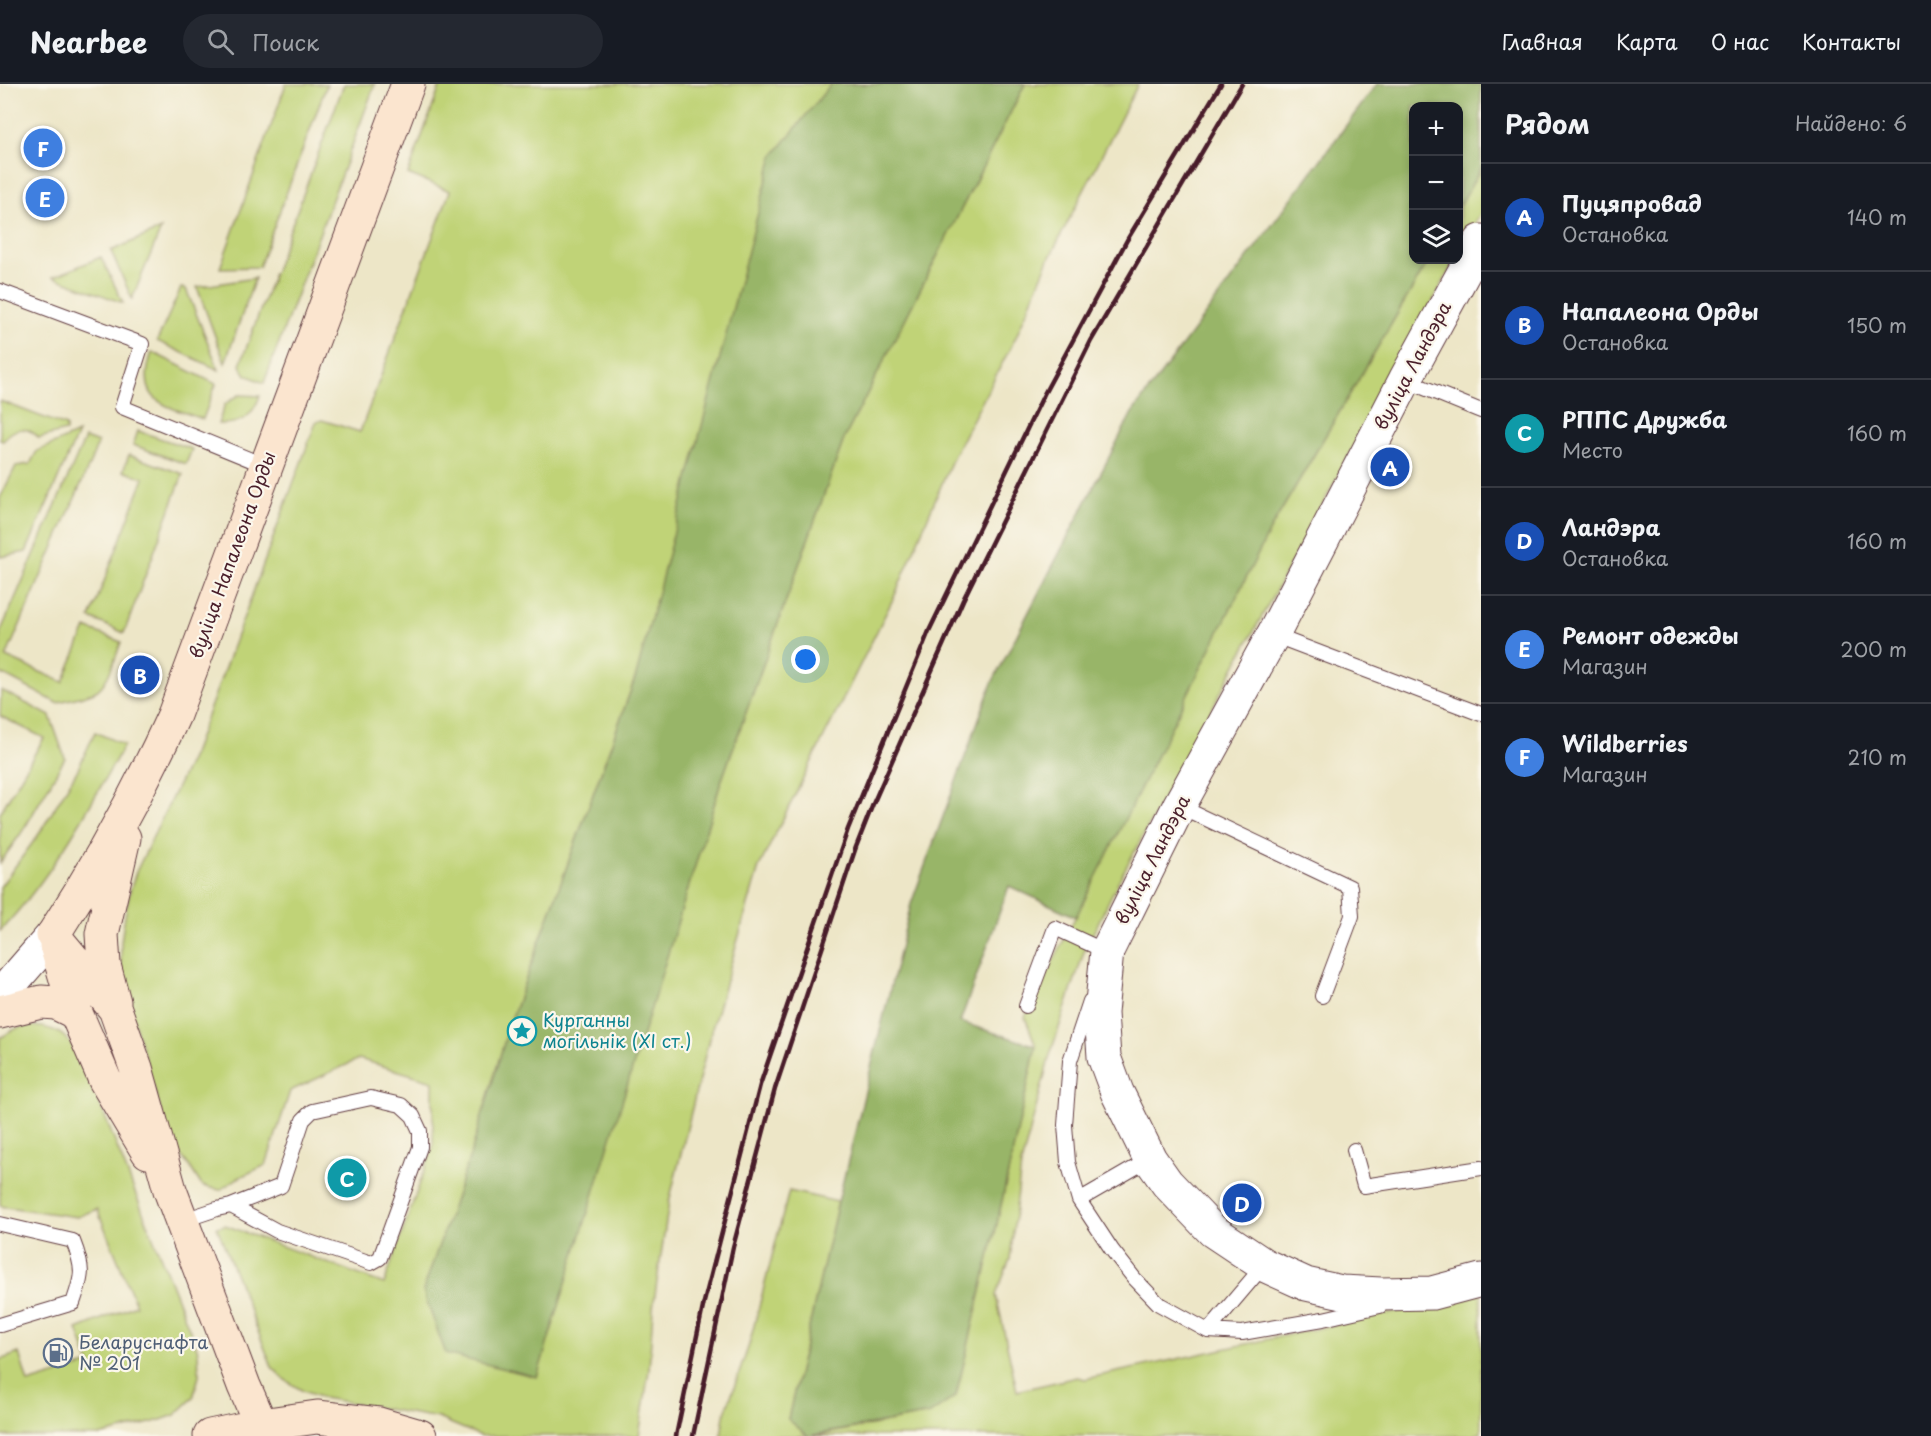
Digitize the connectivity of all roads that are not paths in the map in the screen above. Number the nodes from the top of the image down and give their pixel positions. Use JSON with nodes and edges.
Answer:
{"nodes":[{"id":1,"x":408,"y":84,"type":"edge"},
{"id":2,"x":1481,"y":241,"type":"edge"},
{"id":3,"x":0,"y":291,"type":"edge"},
{"id":4,"x":1405,"y":380,"type":"junction"},
{"id":5,"x":1481,"y":411,"type":"edge"},
{"id":6,"x":267,"y":466,"type":"junction"},
{"id":7,"x":1273,"y":635,"type":"junction"},
{"id":8,"x":1481,"y":714,"type":"edge"},
{"id":9,"x":133,"y":801,"type":"junction"},
{"id":10,"x":1179,"y":806,"type":"junction"},
{"id":11,"x":53,"y":935,"type":"junction"},
{"id":12,"x":1107,"y":951,"type":"junction"},
{"id":13,"x":0,"y":996,"type":"edge"},
{"id":14,"x":1322,"y":996,"type":"dead end"},
{"id":15,"x":1026,"y":1006,"type":"dead end"},
{"id":16,"x":115,"y":1009,"type":"junction"},
{"id":17,"x":0,"y":1012,"type":"edge"},
{"id":18,"x":76,"y":1013,"type":"junction"},
{"id":19,"x":1354,"y":1150,"type":"dead end"},
{"id":20,"x":1150,"y":1159,"type":"junction"},
{"id":21,"x":1481,"y":1168,"type":"edge"},
{"id":22,"x":170,"y":1190,"type":"junction"},
{"id":23,"x":1079,"y":1200,"type":"junction"},
{"id":24,"x":231,"y":1206,"type":"junction"},
{"id":25,"x":181,"y":1221,"type":"junction"},
{"id":26,"x":0,"y":1224,"type":"edge"},
{"id":27,"x":1264,"y":1265,"type":"junction"},
{"id":28,"x":1481,"y":1280,"type":"edge"},
{"id":29,"x":1432,"y":1293,"type":"junction"},
{"id":30,"x":0,"y":1325,"type":"edge"},
{"id":31,"x":1208,"y":1331,"type":"junction"},
{"id":32,"x":261,"y":1425,"type":"junction"},
{"id":33,"x":210,"y":1436,"type":"edge"},
{"id":34,"x":420,"y":1436,"type":"edge"}],
"edges":[{"from":1,"to":6,"type":"main road","name":"вуліца Напалеона Орды"},
{"from":2,"to":4,"type":"street","name":"вуліца Ландэра"},
{"from":3,"to":6,"type":"lane"},
{"from":4,"to":5,"type":"lane"},
{"from":4,"to":7,"type":"street","name":"вуліца Ландэра"},
{"from":6,"to":9,"type":"main road","name":"вуліца Напалеона Орды"},
{"from":7,"to":8,"type":"lane"},
{"from":7,"to":10,"type":"street","name":"вуліца Ландэра"},
{"from":9,"to":11,"type":"main road","name":"вуліца Напалеона Орды"},
{"from":9,"to":16,"type":"main road"},
{"from":10,"to":12,"type":"street","name":"вуліца Ландэра"},
{"from":10,"to":14,"type":"lane"},
{"from":11,"to":13,"type":"street","name":"вуліца Напалеона Орды"},
{"from":11,"to":16,"type":"main road"},
{"from":11,"to":18,"type":"main road"},
{"from":12,"to":15,"type":"lane"},
{"from":12,"to":20,"type":"street","name":"вуліца Ландэра"},
{"from":12,"to":23,"type":"lane"},
{"from":16,"to":22,"type":"main road"},
{"from":17,"to":18,"type":"main road"},
{"from":18,"to":22,"type":"main road"},
{"from":19,"to":21,"type":"lane"},
{"from":20,"to":23,"type":"lane"},
{"from":20,"to":27,"type":"street","name":"вуліца Ландэра"},
{"from":22,"to":25,"type":"main road"},
{"from":23,"to":31,"type":"lane"},
{"from":24,"to":24,"type":"lane"},
{"from":24,"to":25,"type":"lane"},
{"from":25,"to":32,"type":"main road"},
{"from":26,"to":30,"type":"lane"},
{"from":27,"to":29,"type":"street","name":"вуліца Ландэра"},
{"from":27,"to":31,"type":"lane"},
{"from":28,"to":29,"type":"street","name":"вуліца Ландэра"},
{"from":29,"to":31,"type":"lane"},
{"from":32,"to":33,"type":"main road"},
{"from":32,"to":34,"type":"main road"}]}
